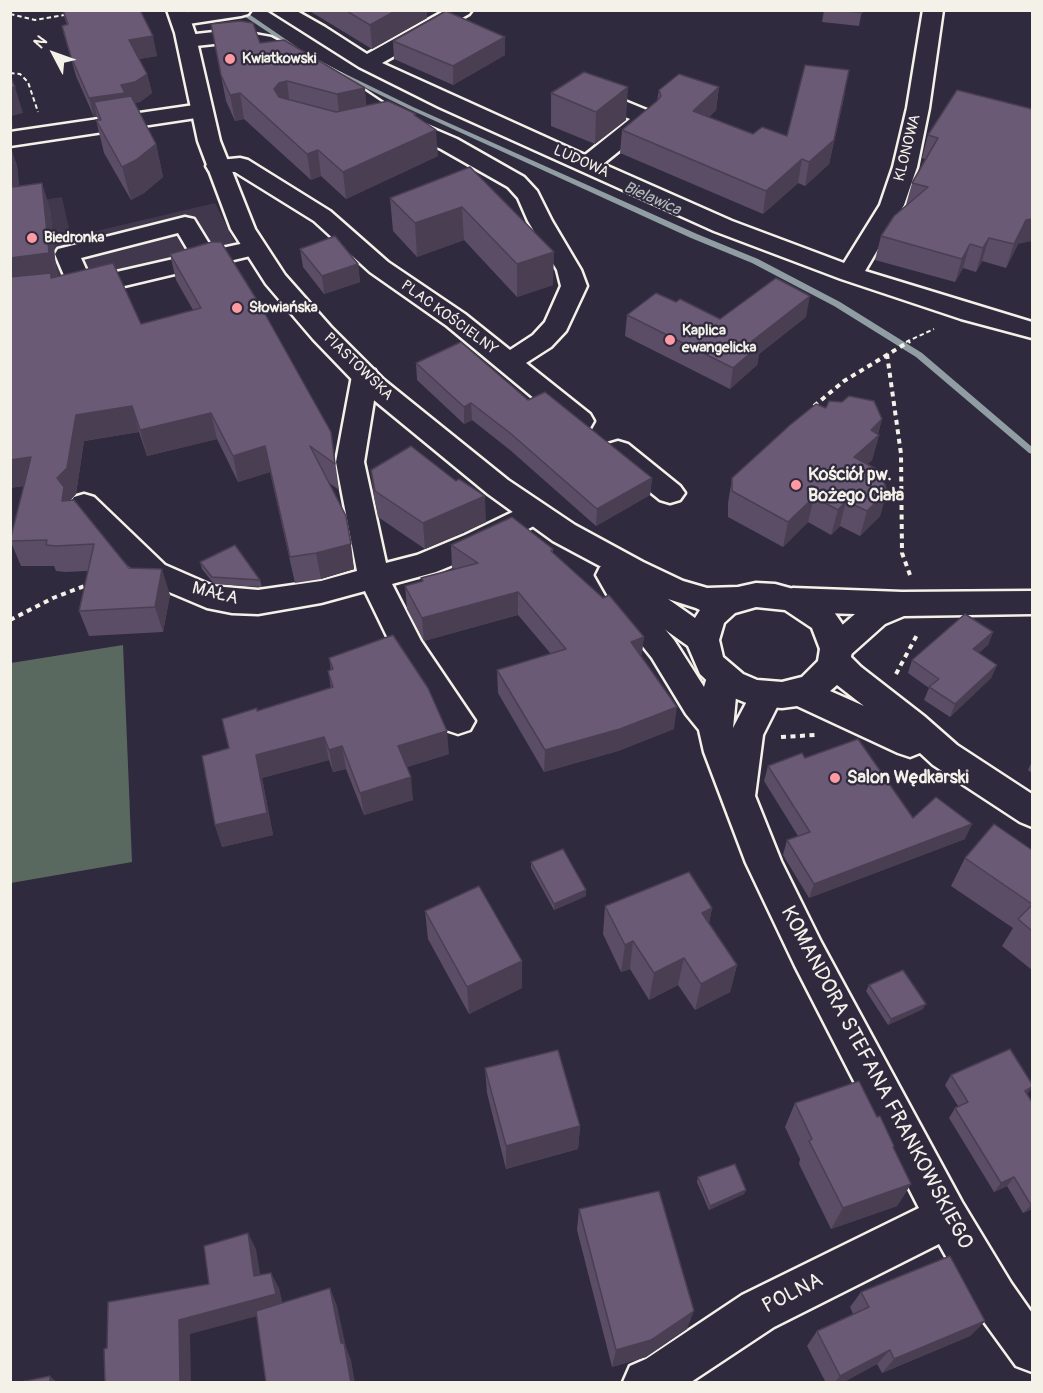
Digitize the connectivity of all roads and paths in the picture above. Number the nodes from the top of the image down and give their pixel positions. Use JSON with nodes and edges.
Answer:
{"nodes":[{"id":1,"x":279,"y":10,"type":"edge"},
{"id":2,"x":462,"y":10,"type":"edge"},
{"id":3,"x":933,"y":10,"type":"edge"},
{"id":4,"x":231,"y":12,"type":"edge"},
{"id":5,"x":10,"y":14,"type":"edge"},
{"id":6,"x":64,"y":15,"type":"edge"},
{"id":7,"x":179,"y":15,"type":"edge"},
{"id":8,"x":186,"y":41,"type":"junction"},
{"id":9,"x":366,"y":63,"type":"junction"},
{"id":10,"x":10,"y":73,"type":"edge"},
{"id":11,"x":595,"y":97,"type":"edge"},
{"id":12,"x":201,"y":111,"type":"junction"},
{"id":13,"x":39,"y":115,"type":"dead end"},
{"id":14,"x":393,"y":118,"type":"junction"},
{"id":15,"x":358,"y":125,"type":"edge"},
{"id":16,"x":10,"y":139,"type":"edge"},
{"id":17,"x":587,"y":165,"type":"junction"},
{"id":18,"x":218,"y":166,"type":"junction"},
{"id":19,"x":254,"y":248,"type":"junction"},
{"id":20,"x":206,"y":259,"type":"junction"},
{"id":21,"x":850,"y":274,"type":"junction"},
{"id":22,"x":81,"y":286,"type":"junction"},
{"id":23,"x":10,"y":295,"type":"edge"},
{"id":24,"x":1032,"y":330,"type":"edge"},
{"id":25,"x":905,"y":343,"type":"dead end"},
{"id":26,"x":887,"y":354,"type":"junction"},
{"id":27,"x":510,"y":362,"type":"junction"},
{"id":28,"x":365,"y":376,"type":"junction"},
{"id":29,"x":813,"y":407,"type":"edge"},
{"id":30,"x":670,"y":494,"type":"dead end"},
{"id":31,"x":84,"y":504,"type":"dead end"},
{"id":32,"x":535,"y":513,"type":"junction"},
{"id":33,"x":564,"y":533,"type":"junction"},
{"id":34,"x":611,"y":575,"type":"junction"},
{"id":35,"x":374,"y":578,"type":"junction"},
{"id":36,"x":97,"y":582,"type":"edge"},
{"id":37,"x":738,"y":599,"type":"junction"},
{"id":38,"x":793,"y":600,"type":"junction"},
{"id":39,"x":911,"y":603,"type":"junction"},
{"id":40,"x":1032,"y":603,"type":"edge"},
{"id":41,"x":10,"y":620,"type":"edge"},
{"id":42,"x":703,"y":640,"type":"junction"},
{"id":43,"x":835,"y":655,"type":"junction"},
{"id":44,"x":722,"y":676,"type":"junction"},
{"id":45,"x":782,"y":694,"type":"junction"},
{"id":46,"x":458,"y":721,"type":"dead end"},
{"id":47,"x":715,"y":725,"type":"junction"},
{"id":48,"x":945,"y":755,"type":"junction"},
{"id":49,"x":739,"y":796,"type":"junction"},
{"id":50,"x":1032,"y":812,"type":"edge"},
{"id":51,"x":947,"y":1217,"type":"junction"},
{"id":52,"x":1032,"y":1350,"type":"edge"},
{"id":53,"x":646,"y":1383,"type":"edge"}],
"edges":[{"from":1,"to":9,"type":"street","name":"LUDOWA"},
{"from":2,"to":9,"type":"street"},
{"from":3,"to":21,"type":"street","name":"KLONOWA"},
{"from":4,"to":7,"type":"street"},
{"from":5,"to":6,"type":"path"},
{"from":7,"to":8,"type":"street","name":"PIASTOWSKA"},
{"from":8,"to":12,"type":"street","name":"PIASTOWSKA"},
{"from":8,"to":14,"type":"street"},
{"from":9,"to":17,"type":"street","name":"LUDOWA"},
{"from":10,"to":13,"type":"path"},
{"from":11,"to":17,"type":"street"},
{"from":12,"to":16,"type":"street"},
{"from":12,"to":18,"type":"street","name":"PIASTOWSKA"},
{"from":14,"to":15,"type":"street"},
{"from":14,"to":27,"type":"street"},
{"from":17,"to":21,"type":"street","name":"LUDOWA"},
{"from":18,"to":19,"type":"street","name":"PIASTOWSKA"},
{"from":18,"to":27,"type":"street","name":"PLAC KOŚCIELNY"},
{"from":19,"to":20,"type":"street"},
{"from":19,"to":28,"type":"street","name":"PIASTOWSKA"},
{"from":20,"to":22,"type":"street"},
{"from":20,"to":22,"type":"street"},
{"from":21,"to":24,"type":"street","name":"LUDOWA"},
{"from":22,"to":23,"type":"street"},
{"from":25,"to":26,"type":"path"},
{"from":26,"to":29,"type":"path"},
{"from":26,"to":39,"type":"path"},
{"from":27,"to":30,"type":"street","name":"PLAC KOŚCIELNY"},
{"from":28,"to":32,"type":"street","name":"PIASTOWSKA"},
{"from":28,"to":35,"type":"street"},
{"from":31,"to":35,"type":"street","name":"MAŁA"},
{"from":32,"to":33,"type":"street","name":"PIASTOWSKA"},
{"from":32,"to":35,"type":"street","name":"MAŁA"},
{"from":33,"to":34,"type":"street","name":"PIASTOWSKA"},
{"from":33,"to":37,"type":"street","name":"PIASTOWSKA"},
{"from":34,"to":42,"type":"street","name":"PIASTOWSKA"},
{"from":34,"to":47,"type":"street","name":"PIASTOWSKA"},
{"from":35,"to":46,"type":"street"},
{"from":36,"to":41,"type":"path"},
{"from":37,"to":38,"type":"street"},
{"from":37,"to":42,"type":"street"},
{"from":38,"to":39,"type":"street"},
{"from":38,"to":43,"type":"street"},
{"from":39,"to":40,"type":"street"},
{"from":39,"to":43,"type":"street"},
{"from":42,"to":44,"type":"street"},
{"from":43,"to":45,"type":"street"},
{"from":43,"to":48,"type":"street"},
{"from":44,"to":45,"type":"street"},
{"from":44,"to":47,"type":"street","name":"KOMANDORA STEFANA FRANKOWSKIEGO"},
{"from":45,"to":48,"type":"street"},
{"from":45,"to":49,"type":"street","name":"KOMANDORA STEFANA FRANKOWSKIEGO"},
{"from":47,"to":49,"type":"street","name":"KOMANDORA STEFANA FRANKOWSKIEGO"},
{"from":48,"to":50,"type":"street"},
{"from":49,"to":51,"type":"street","name":"KOMANDORA STEFANA FRANKOWSKIEGO"},
{"from":51,"to":52,"type":"street","name":"KOMANDORA STEFANA FRANKOWSKIEGO"},
{"from":51,"to":53,"type":"street","name":"POLNA"}]}
